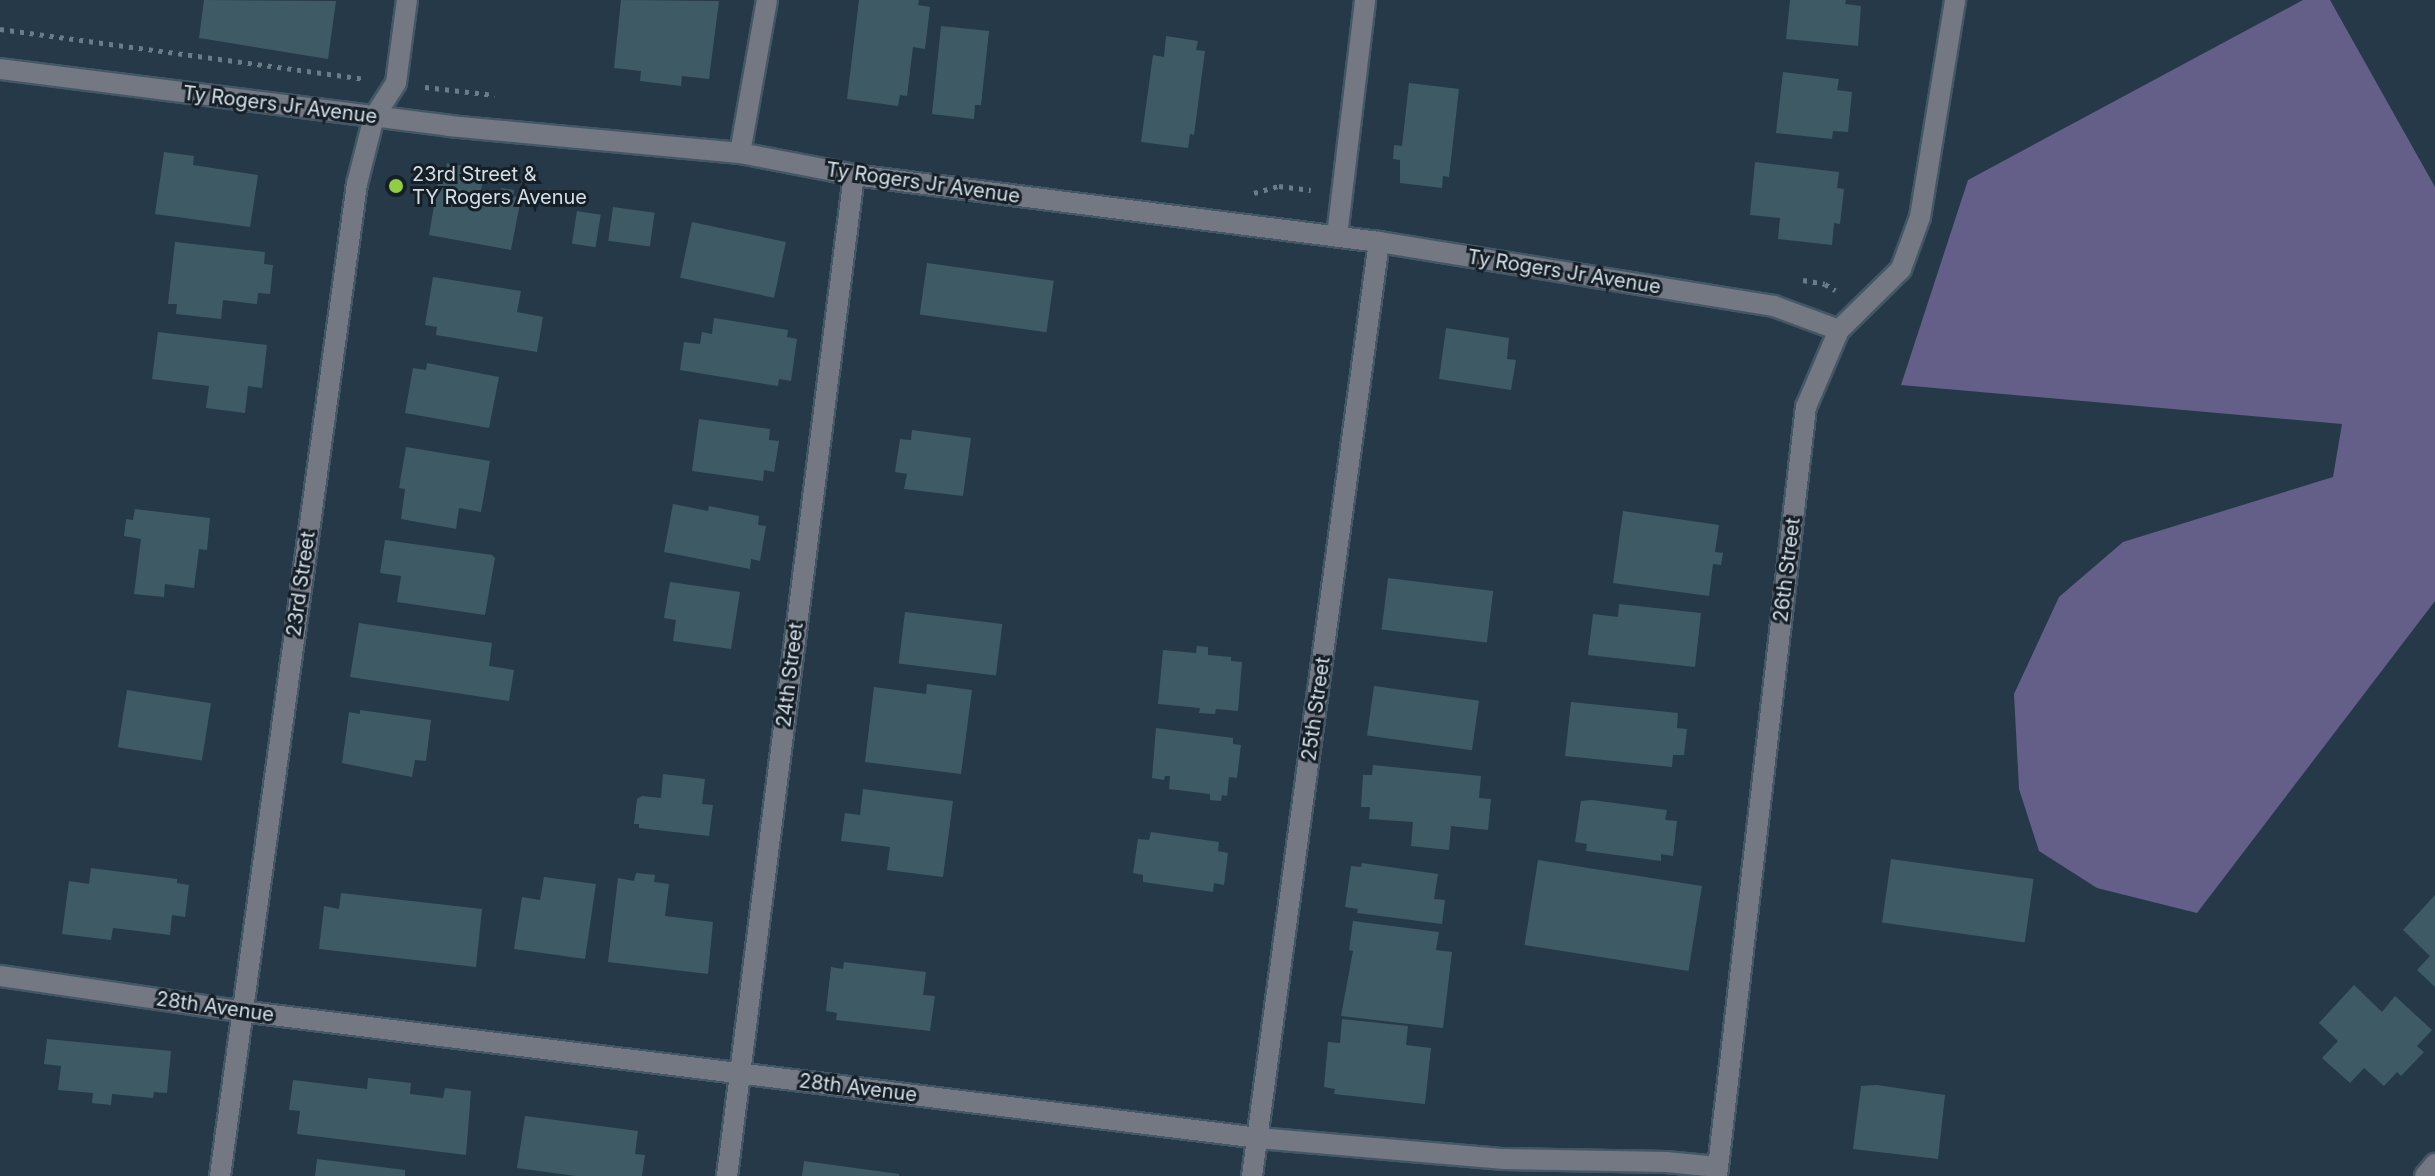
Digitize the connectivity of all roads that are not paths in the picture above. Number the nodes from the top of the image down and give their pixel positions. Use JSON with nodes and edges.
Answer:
{"nodes":[{"id":1,"x":407,"y":0,"type":"edge"},
{"id":2,"x":767,"y":0,"type":"edge"},
{"id":3,"x":1365,"y":0,"type":"edge"},
{"id":4,"x":1955,"y":0,"type":"edge"},
{"id":5,"x":0,"y":69,"type":"edge"},
{"id":6,"x":374,"y":117,"type":"junction"},
{"id":7,"x":740,"y":153,"type":"junction"},
{"id":8,"x":854,"y":175,"type":"junction"},
{"id":9,"x":1337,"y":236,"type":"junction"},
{"id":10,"x":1379,"y":242,"type":"junction"},
{"id":11,"x":1839,"y":330,"type":"junction"},
{"id":12,"x":0,"y":976,"type":"edge"},
{"id":13,"x":240,"y":1011,"type":"junction"},
{"id":14,"x":740,"y":1073,"type":"junction"},
{"id":15,"x":1258,"y":1138,"type":"junction"},
{"id":16,"x":2435,"y":1164,"type":"edge"},
{"id":17,"x":1718,"y":1171,"type":"edge"},
{"id":18,"x":220,"y":1176,"type":"edge"},
{"id":19,"x":727,"y":1176,"type":"edge"},
{"id":20,"x":1252,"y":1176,"type":"edge"},
{"id":21,"x":2425,"y":1176,"type":"edge"}],
"edges":[{"from":1,"to":6,"type":"street","name":"23rd Street"},
{"from":2,"to":7,"type":"street"},
{"from":3,"to":9,"type":"street"},
{"from":4,"to":11,"type":"street","name":"26th Street"},
{"from":5,"to":6,"type":"street","name":"Ty Rogers Jr Avenue"},
{"from":6,"to":7,"type":"street","name":"Ty Rogers Jr Avenue"},
{"from":6,"to":13,"type":"street","name":"23rd Street"},
{"from":7,"to":8,"type":"street","name":"Ty Rogers Jr Avenue"},
{"from":8,"to":9,"type":"street","name":"Ty Rogers Jr Avenue"},
{"from":8,"to":14,"type":"street","name":"24th Street"},
{"from":9,"to":10,"type":"street","name":"Ty Rogers Jr Avenue"},
{"from":10,"to":11,"type":"street","name":"Ty Rogers Jr Avenue"},
{"from":10,"to":15,"type":"street","name":"25th Street"},
{"from":11,"to":17,"type":"street","name":"26th Street"},
{"from":12,"to":13,"type":"street","name":"28th Avenue"},
{"from":13,"to":14,"type":"street","name":"28th Avenue"},
{"from":13,"to":18,"type":"street","name":"23rd Street"},
{"from":14,"to":15,"type":"street","name":"28th Avenue"},
{"from":14,"to":19,"type":"street","name":"24th Street"},
{"from":15,"to":17,"type":"street","name":"28th Avenue"},
{"from":15,"to":20,"type":"street","name":"25th Street"},
{"from":16,"to":21,"type":"street"}]}
